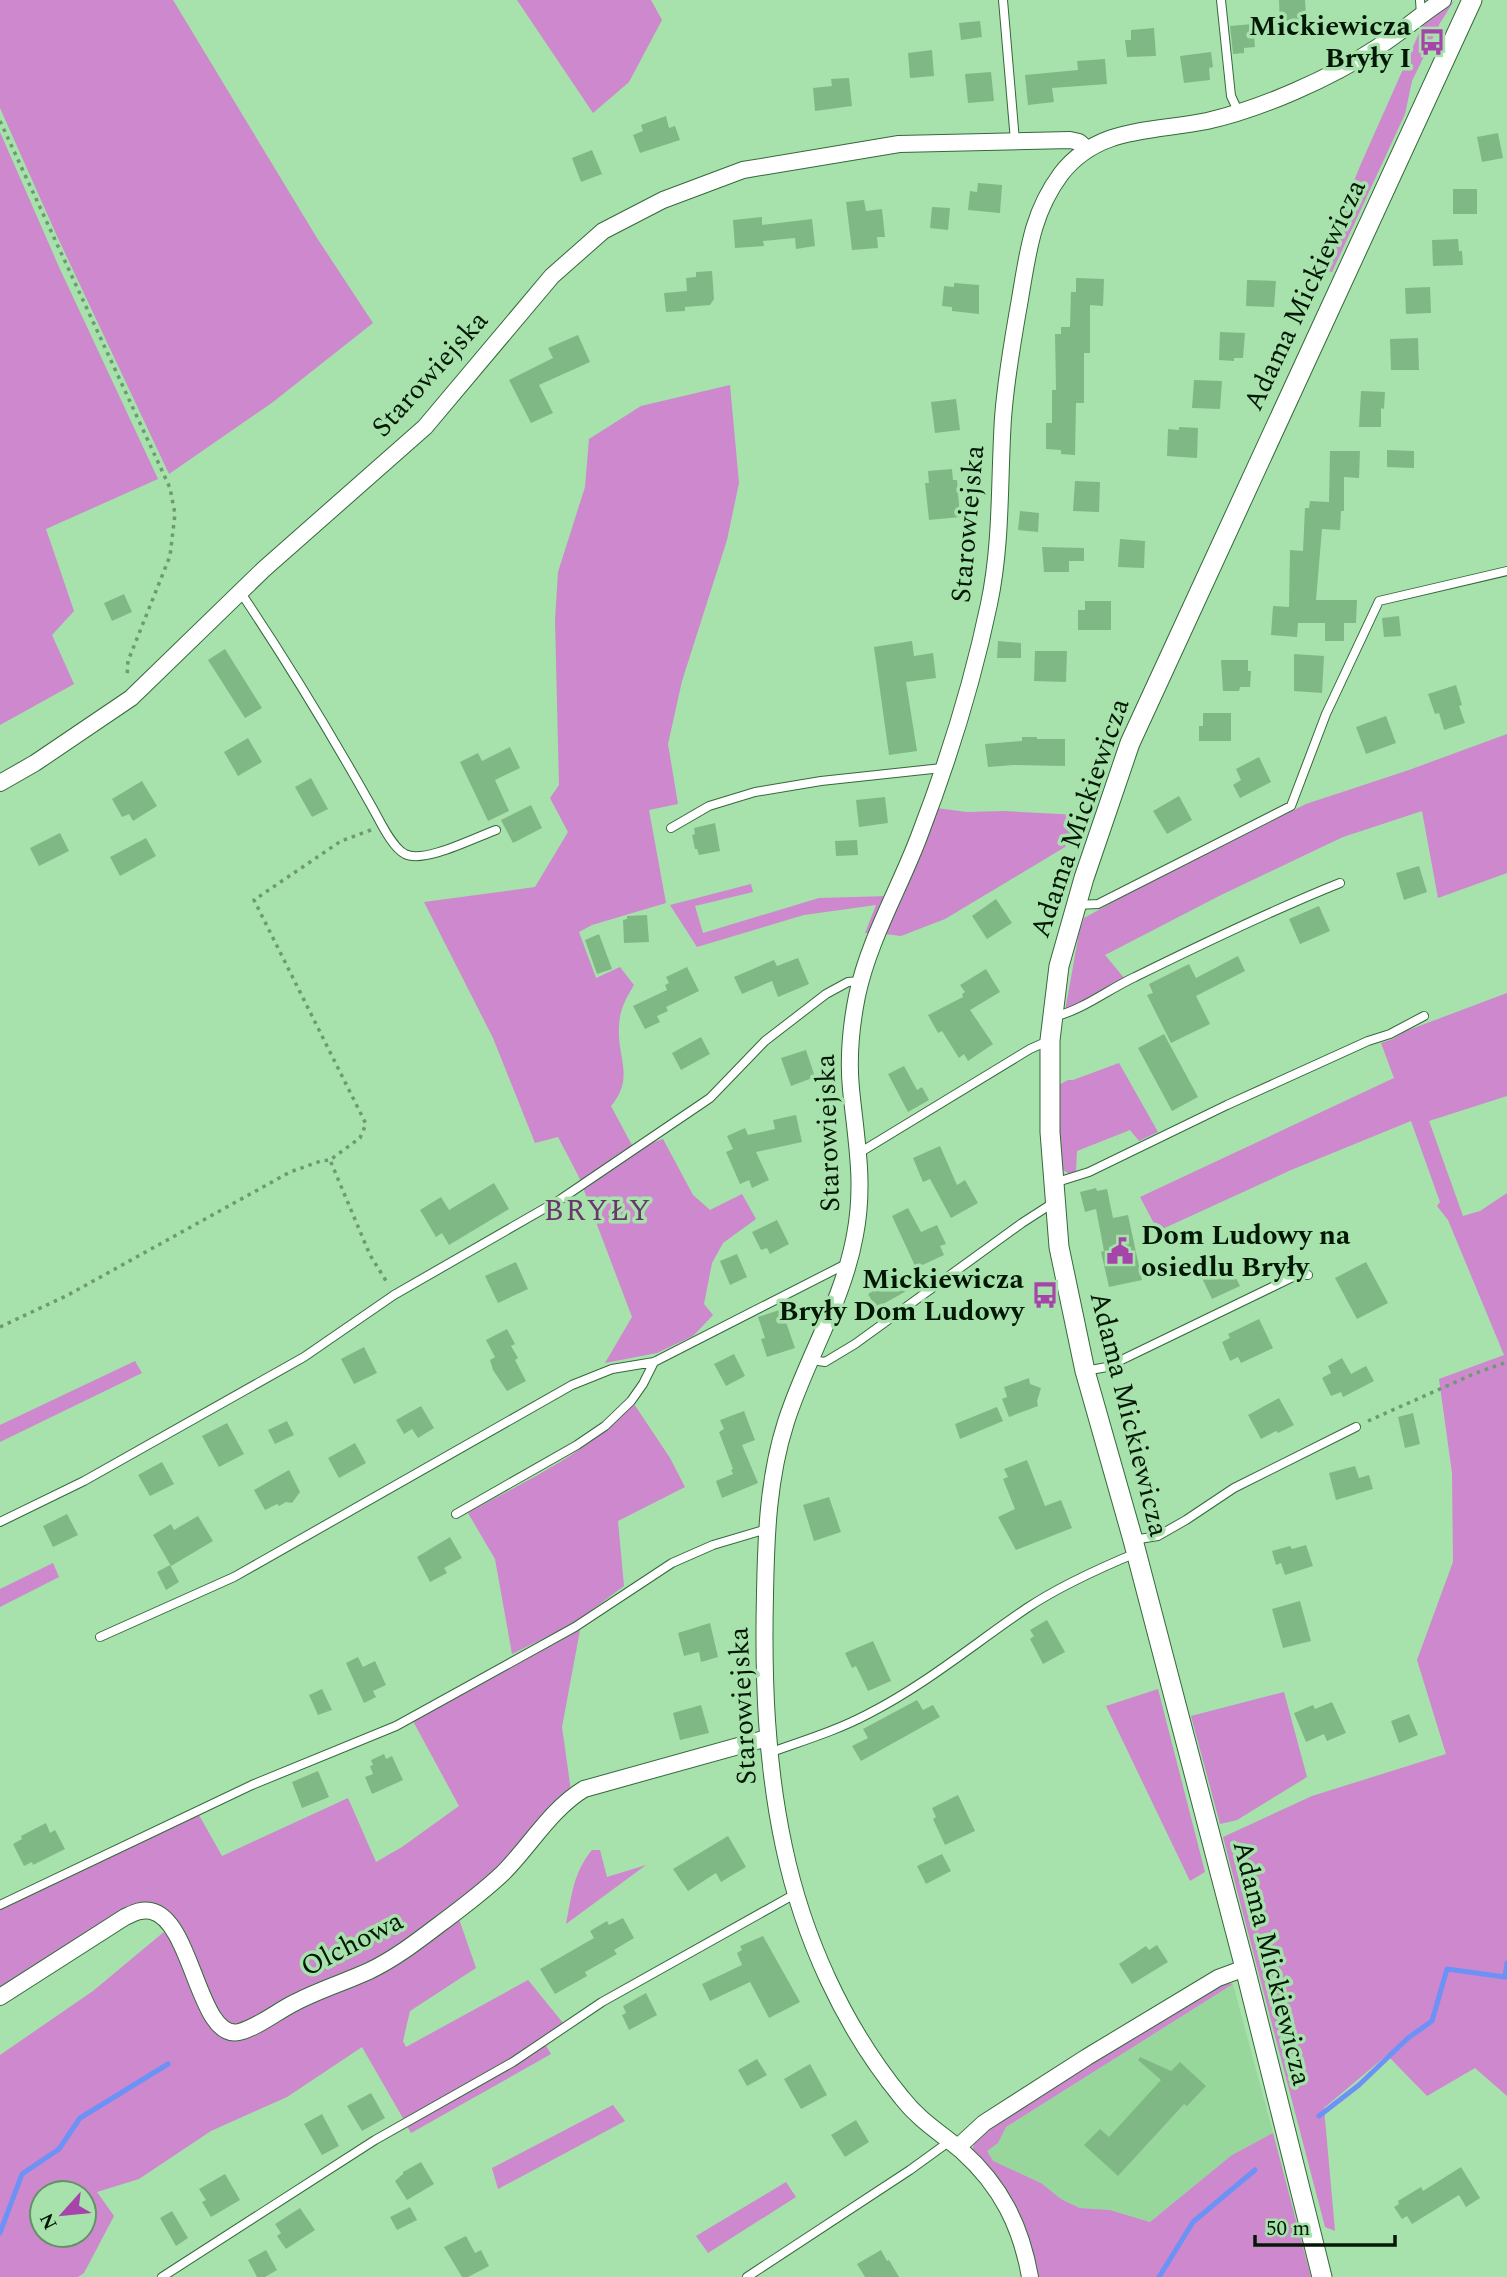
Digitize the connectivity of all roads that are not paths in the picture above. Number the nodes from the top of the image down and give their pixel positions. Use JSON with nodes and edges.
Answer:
{"nodes":[{"id":1,"x":1003,"y":0,"type":"edge"},
{"id":2,"x":1221,"y":0,"type":"edge"},
{"id":3,"x":1443,"y":0,"type":"edge"},
{"id":4,"x":1472,"y":0,"type":"edge"},
{"id":5,"x":1421,"y":7,"type":"edge"},
{"id":6,"x":1239,"y":113,"type":"junction"},
{"id":7,"x":1014,"y":141,"type":"junction"},
{"id":8,"x":1087,"y":149,"type":"junction"},
{"id":9,"x":1507,"y":571,"type":"edge"},
{"id":10,"x":241,"y":593,"type":"junction"},
{"id":11,"x":942,"y":768,"type":"junction"},
{"id":12,"x":0,"y":783,"type":"edge"},
{"id":13,"x":671,"y":828,"type":"dead end"},
{"id":14,"x":496,"y":830,"type":"dead end"},
{"id":15,"x":1340,"y":883,"type":"dead end"},
{"id":16,"x":1076,"y":905,"type":"junction"},
{"id":17,"x":861,"y":981,"type":"junction"},
{"id":18,"x":1424,"y":1016,"type":"dead end"},
{"id":19,"x":1053,"y":1017,"type":"junction"},
{"id":20,"x":1050,"y":1040,"type":"junction"},
{"id":21,"x":859,"y":1153,"type":"junction"},
{"id":22,"x":1054,"y":1193,"type":"junction"},
{"id":23,"x":848,"y":1263,"type":"junction"},
{"id":24,"x":1308,"y":1275,"type":"dead end"},
{"id":25,"x":812,"y":1360,"type":"junction"},
{"id":26,"x":654,"y":1362,"type":"junction"},
{"id":27,"x":1086,"y":1371,"type":"junction"},
{"id":28,"x":1356,"y":1427,"type":"road end"},
{"id":29,"x":456,"y":1514,"type":"dead end"},
{"id":30,"x":0,"y":1522,"type":"edge"},
{"id":31,"x":766,"y":1529,"type":"junction"},
{"id":32,"x":1134,"y":1546,"type":"junction"},
{"id":33,"x":100,"y":1637,"type":"dead end"},
{"id":34,"x":768,"y":1746,"type":"junction"},
{"id":35,"x":794,"y":1894,"type":"junction"},
{"id":36,"x":0,"y":1905,"type":"edge"},
{"id":37,"x":1245,"y":1968,"type":"junction"},
{"id":38,"x":0,"y":1997,"type":"edge"},
{"id":39,"x":954,"y":2144,"type":"junction"},
{"id":40,"x":162,"y":2277,"type":"edge"},
{"id":41,"x":747,"y":2277,"type":"edge"},
{"id":42,"x":1030,"y":2277,"type":"edge"},
{"id":43,"x":1322,"y":2277,"type":"edge"}],
"edges":[{"from":1,"to":7,"type":"lane"},
{"from":2,"to":6,"type":"lane"},
{"from":3,"to":5,"type":"street","name":"Starowiejska"},
{"from":4,"to":16,"type":"street","name":"Adama Mickiewicza"},
{"from":5,"to":6,"type":"street","name":"Starowiejska"},
{"from":6,"to":8,"type":"street","name":"Starowiejska"},
{"from":7,"to":8,"type":"street","name":"Starowiejska"},
{"from":7,"to":10,"type":"street","name":"Starowiejska"},
{"from":8,"to":11,"type":"street","name":"Starowiejska"},
{"from":9,"to":16,"type":"lane"},
{"from":10,"to":12,"type":"street","name":"Starowiejska"},
{"from":10,"to":14,"type":"lane"},
{"from":11,"to":13,"type":"lane"},
{"from":11,"to":17,"type":"street","name":"Starowiejska"},
{"from":15,"to":19,"type":"lane"},
{"from":16,"to":19,"type":"street","name":"Adama Mickiewicza"},
{"from":17,"to":21,"type":"street","name":"Starowiejska"},
{"from":17,"to":30,"type":"lane"},
{"from":18,"to":22,"type":"lane"},
{"from":19,"to":20,"type":"street","name":"Adama Mickiewicza"},
{"from":20,"to":21,"type":"lane"},
{"from":20,"to":22,"type":"street","name":"Adama Mickiewicza"},
{"from":21,"to":23,"type":"street","name":"Starowiejska"},
{"from":22,"to":25,"type":"lane"},
{"from":22,"to":27,"type":"street","name":"Adama Mickiewicza"},
{"from":23,"to":25,"type":"street","name":"Starowiejska"},
{"from":23,"to":26,"type":"lane"},
{"from":24,"to":27,"type":"lane"},
{"from":25,"to":31,"type":"street","name":"Starowiejska"},
{"from":26,"to":29,"type":"lane"},
{"from":26,"to":33,"type":"lane"},
{"from":27,"to":32,"type":"street","name":"Adama Mickiewicza"},
{"from":28,"to":32,"type":"lane"},
{"from":31,"to":34,"type":"street","name":"Starowiejska"},
{"from":31,"to":36,"type":"lane"},
{"from":32,"to":34,"type":"lane"},
{"from":32,"to":37,"type":"street","name":"Adama Mickiewicza"},
{"from":34,"to":35,"type":"street","name":"Starowiejska"},
{"from":34,"to":38,"type":"street","name":"Olchowa"},
{"from":35,"to":39,"type":"street","name":"Starowiejska"},
{"from":35,"to":40,"type":"lane"},
{"from":37,"to":39,"type":"street"},
{"from":37,"to":43,"type":"street","name":"Adama Mickiewicza"},
{"from":39,"to":41,"type":"lane"},
{"from":39,"to":42,"type":"street","name":"Starowiejska"}]}
